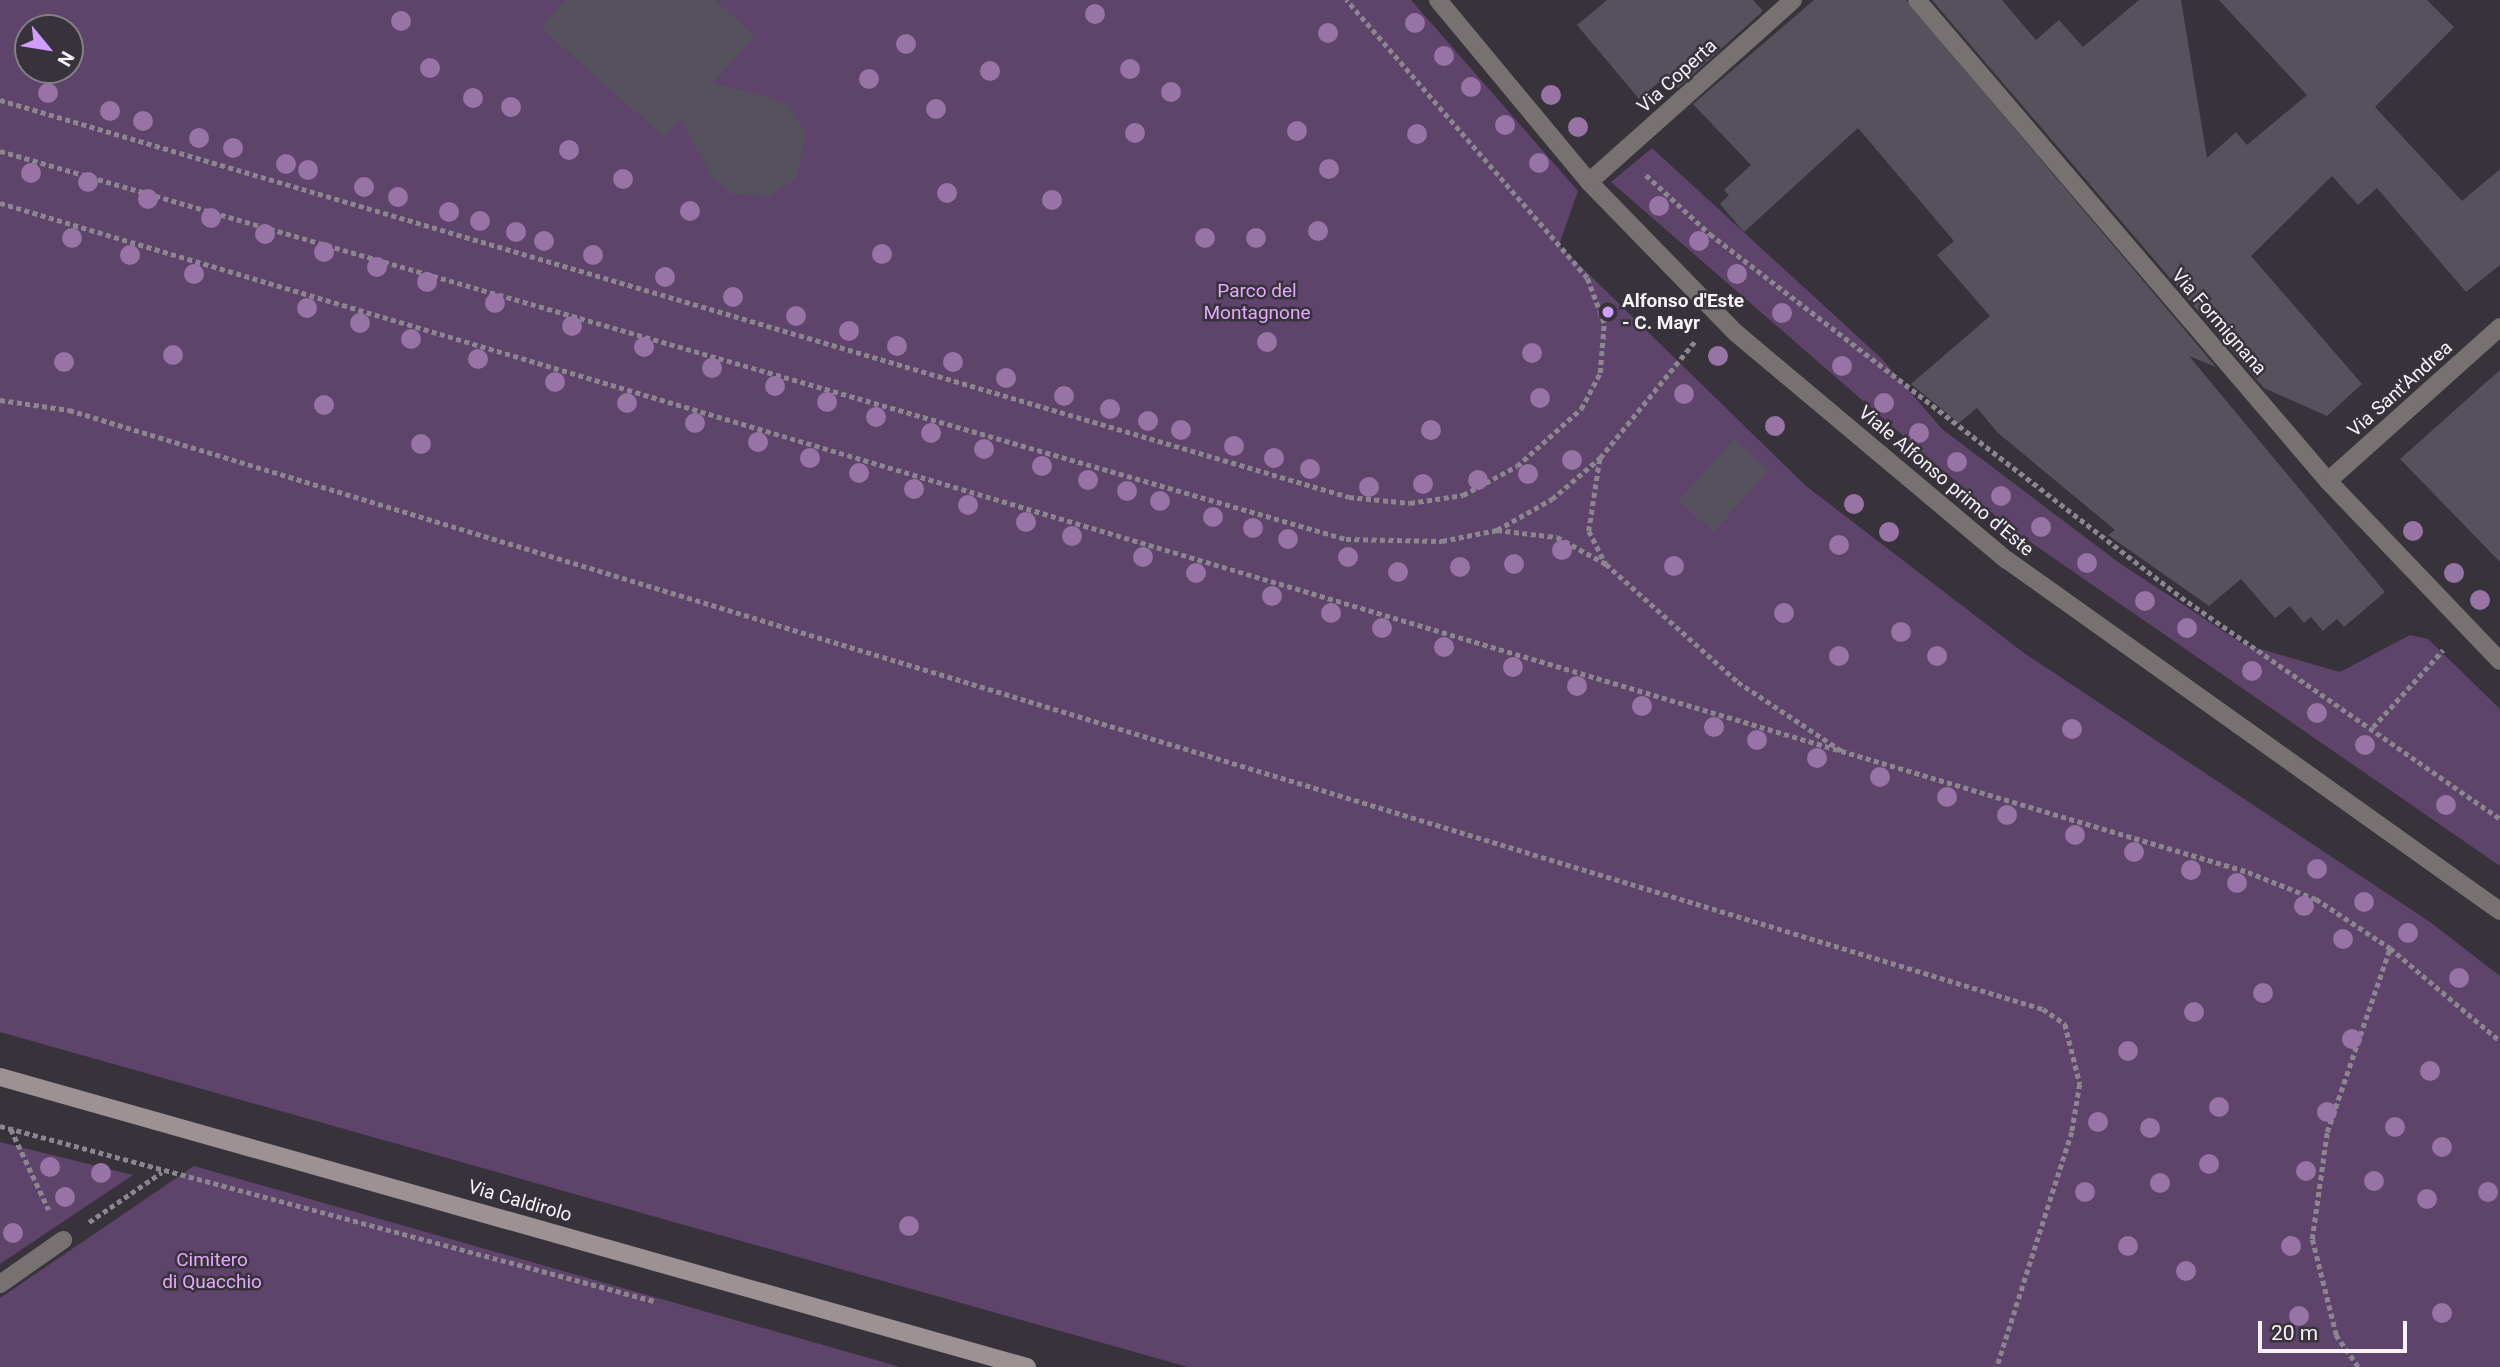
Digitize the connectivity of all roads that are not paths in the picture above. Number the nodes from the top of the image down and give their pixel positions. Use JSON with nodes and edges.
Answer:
{"nodes":[{"id":1,"x":1438,"y":0,"type":"edge"},
{"id":2,"x":1793,"y":0,"type":"edge"},
{"id":3,"x":1917,"y":0,"type":"edge"},
{"id":4,"x":1589,"y":182,"type":"junction"},
{"id":5,"x":2500,"y":327,"type":"edge"},
{"id":6,"x":2328,"y":481,"type":"junction"},
{"id":7,"x":2500,"y":661,"type":"edge"},
{"id":8,"x":2500,"y":911,"type":"edge"},
{"id":9,"x":0,"y":1077,"type":"edge"},
{"id":10,"x":63,"y":1240,"type":"road end"},
{"id":11,"x":0,"y":1284,"type":"edge"},
{"id":12,"x":1027,"y":1367,"type":"edge"}],
"edges":[{"from":1,"to":4,"type":"street","name":"Viale Alfonso primo d'Este"},
{"from":2,"to":4,"type":"street","name":"Via Coperta"},
{"from":3,"to":6,"type":"street","name":"Via Formignana"},
{"from":4,"to":8,"type":"street","name":"Viale Alfonso primo d'Este"},
{"from":5,"to":6,"type":"street","name":"Via Sant'Andrea"},
{"from":6,"to":7,"type":"street","name":"Via Formignana"},
{"from":9,"to":12,"type":"main road","name":"Via Caldirolo"},
{"from":10,"to":11,"type":"street"}]}
